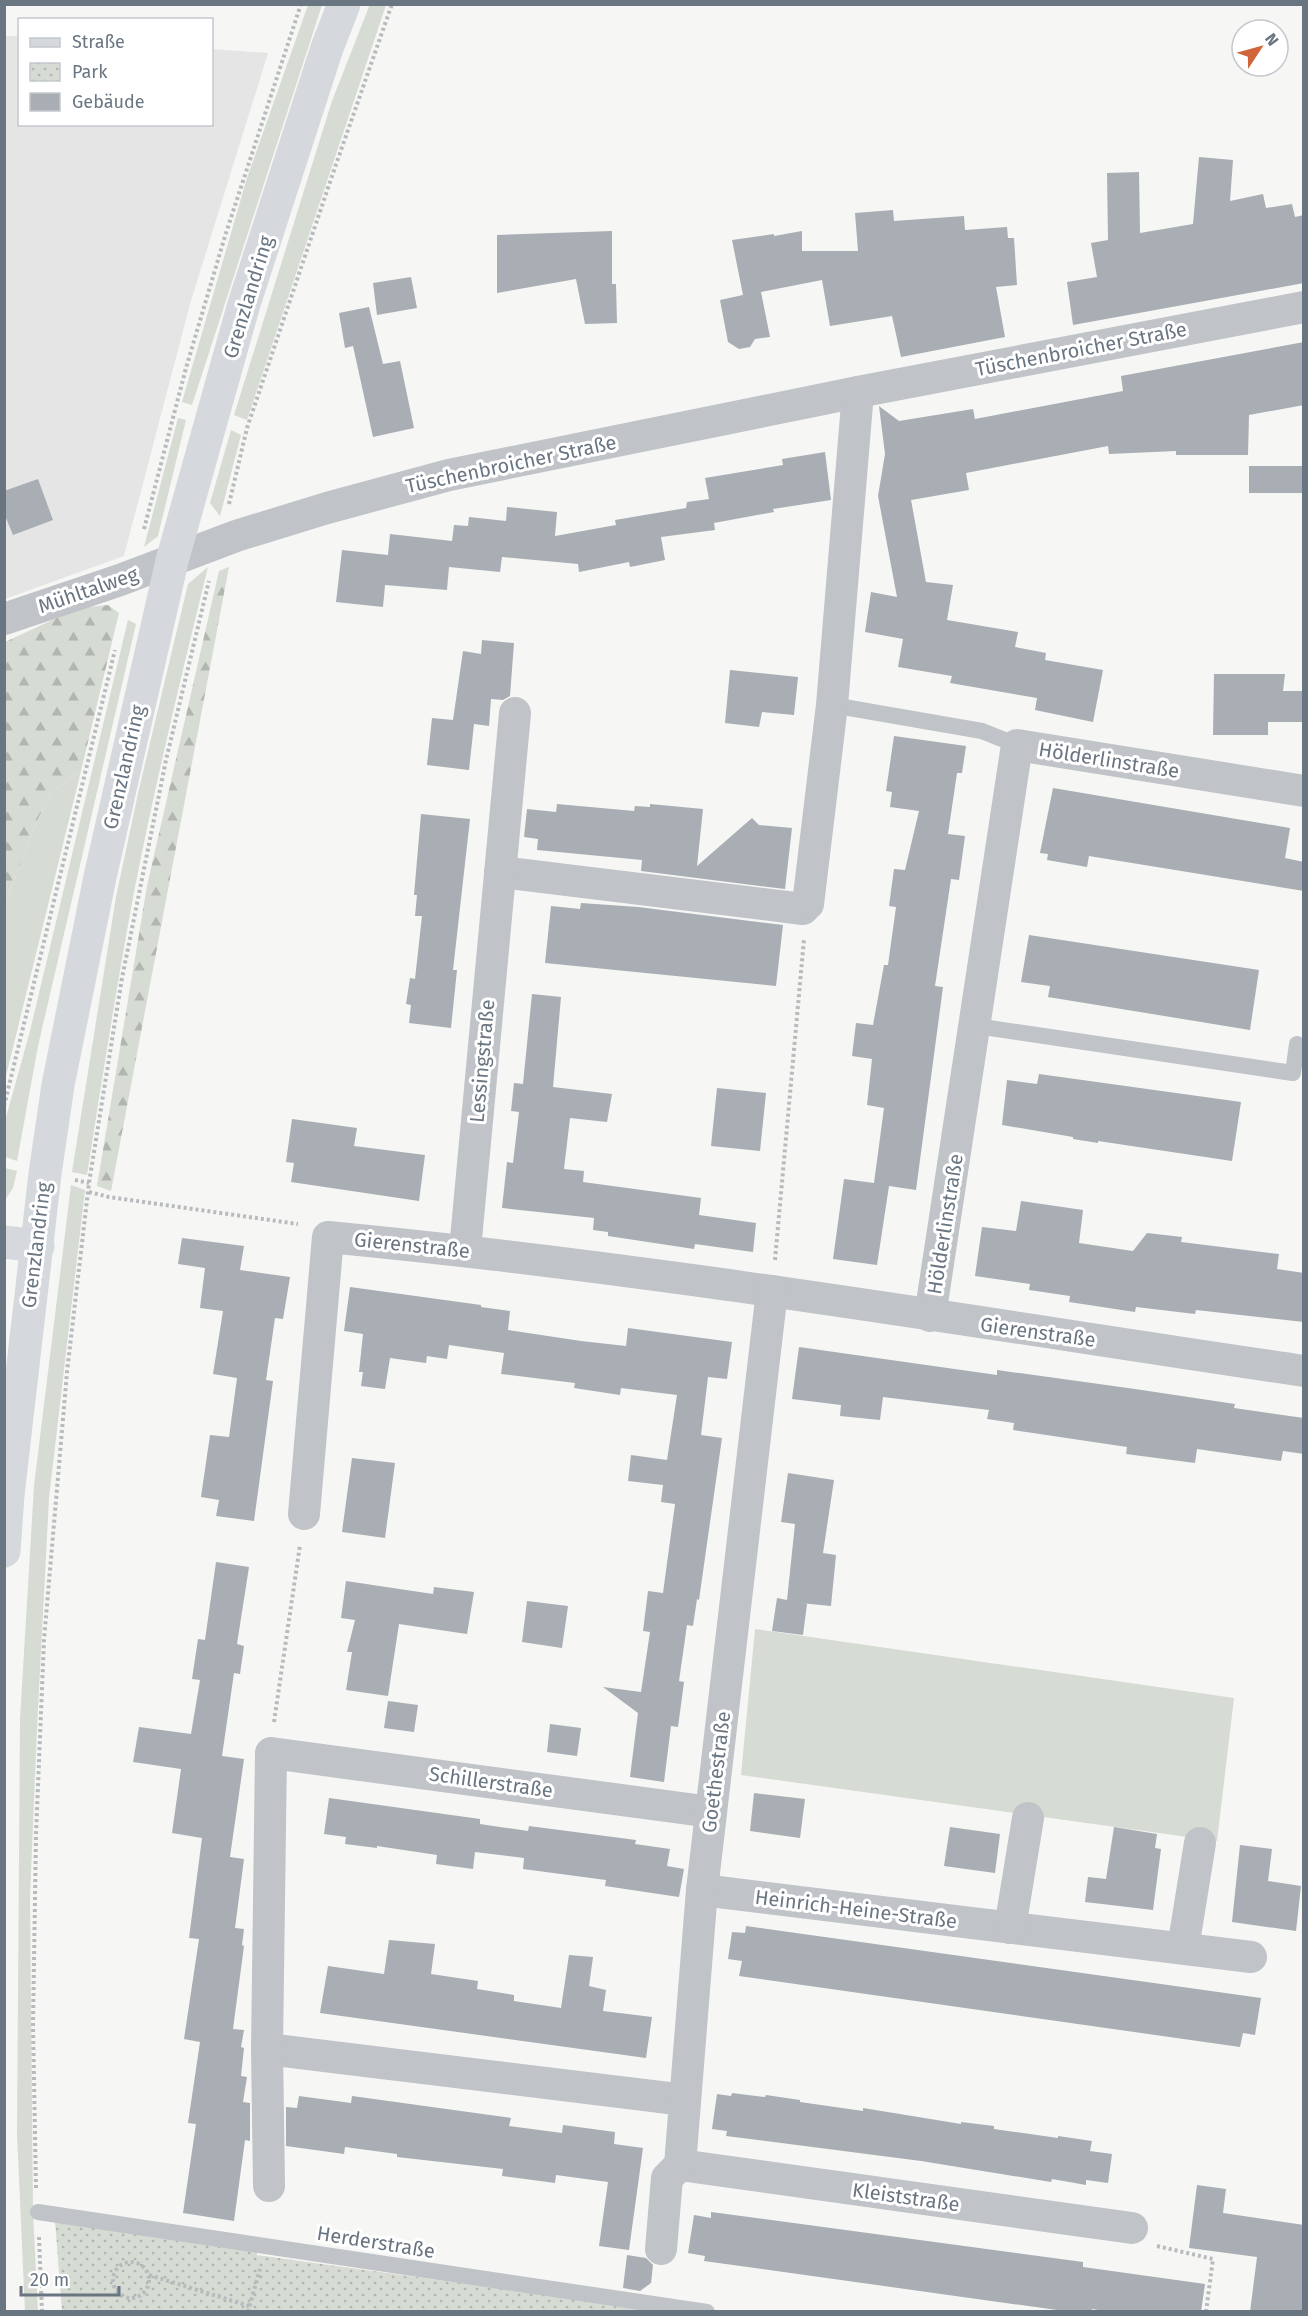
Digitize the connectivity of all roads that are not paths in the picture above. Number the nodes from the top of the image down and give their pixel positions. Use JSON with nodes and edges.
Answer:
{"nodes":[{"id":1,"x":344,"y":4,"type":"edge"},
{"id":2,"x":1304,"y":307,"type":"edge"},
{"id":3,"x":858,"y":392,"type":"junction"},
{"id":4,"x":172,"y":561,"type":"junction"},
{"id":5,"x":4,"y":619,"type":"edge"},
{"id":6,"x":832,"y":705,"type":"junction"},
{"id":7,"x":515,"y":713,"type":"dead end"},
{"id":8,"x":1017,"y":745,"type":"junction"},
{"id":9,"x":1304,"y":791,"type":"edge"},
{"id":10,"x":500,"y":872,"type":"junction"},
{"id":11,"x":976,"y":1026,"type":"junction"},
{"id":12,"x":1297,"y":1044,"type":"dead end"},
{"id":13,"x":4,"y":1242,"type":"edge"},
{"id":14,"x":38,"y":1246,"type":"junction"},
{"id":15,"x":465,"y":1250,"type":"junction"},
{"id":16,"x":772,"y":1291,"type":"junction"},
{"id":17,"x":17,"y":1298,"type":"edge"},
{"id":18,"x":930,"y":1316,"type":"junction"},
{"id":19,"x":1304,"y":1371,"type":"edge"},
{"id":20,"x":304,"y":1514,"type":"road end"},
{"id":21,"x":4,"y":1551,"type":"edge"},
{"id":22,"x":711,"y":1812,"type":"junction"},
{"id":23,"x":1028,"y":1818,"type":"dead end"},
{"id":24,"x":1200,"y":1843,"type":"dead end"},
{"id":25,"x":702,"y":1890,"type":"junction"},
{"id":26,"x":1010,"y":1928,"type":"junction"},
{"id":27,"x":1183,"y":1948,"type":"junction"},
{"id":28,"x":1251,"y":1957,"type":"dead end"},
{"id":29,"x":267,"y":2049,"type":"junction"},
{"id":30,"x":685,"y":2100,"type":"junction"},
{"id":31,"x":680,"y":2165,"type":"junction"},
{"id":32,"x":269,"y":2186,"type":"dead end"},
{"id":33,"x":38,"y":2212,"type":"road end"},
{"id":34,"x":1132,"y":2228,"type":"road end"},
{"id":35,"x":661,"y":2249,"type":"dead end"},
{"id":36,"x":707,"y":2312,"type":"edge"}],
"edges":[{"from":1,"to":4,"type":"main road","name":"Grenzlandring"},
{"from":2,"to":3,"type":"street","name":"Tüschenbroicher Straße"},
{"from":3,"to":4,"type":"street","name":"Tüschenbroicher Straße"},
{"from":3,"to":6,"type":"street"},
{"from":4,"to":5,"type":"street","name":"Mühltalweg"},
{"from":4,"to":14,"type":"main road","name":"Grenzlandring"},
{"from":6,"to":8,"type":"lane"},
{"from":6,"to":10,"type":"street"},
{"from":7,"to":10,"type":"street","name":"Lessingstraße"},
{"from":8,"to":9,"type":"street","name":"Hölderlinstraße"},
{"from":8,"to":11,"type":"street","name":"Hölderlinstraße"},
{"from":10,"to":15,"type":"street","name":"Lessingstraße"},
{"from":11,"to":12,"type":"lane"},
{"from":11,"to":18,"type":"street","name":"Hölderlinstraße"},
{"from":13,"to":14,"type":"main road"},
{"from":14,"to":17,"type":"main road","name":"Grenzlandring"},
{"from":15,"to":16,"type":"street","name":"Gierenstraße"},
{"from":15,"to":20,"type":"street","name":"Gierenstraße"},
{"from":16,"to":18,"type":"street","name":"Gierenstraße"},
{"from":16,"to":22,"type":"street","name":"Goethestraße"},
{"from":17,"to":21,"type":"main road","name":"Grenzlandring"},
{"from":18,"to":19,"type":"street","name":"Gierenstraße"},
{"from":22,"to":25,"type":"street","name":"Goethestraße"},
{"from":22,"to":29,"type":"street","name":"Schillerstraße"},
{"from":23,"to":26,"type":"street"},
{"from":24,"to":27,"type":"street"},
{"from":25,"to":26,"type":"street","name":"Heinrich-Heine-Straße"},
{"from":25,"to":30,"type":"street","name":"Goethestraße"},
{"from":26,"to":27,"type":"street","name":"Heinrich-Heine-Straße"},
{"from":27,"to":28,"type":"street","name":"Heinrich-Heine-Straße"},
{"from":29,"to":30,"type":"street"},
{"from":29,"to":32,"type":"street"},
{"from":30,"to":31,"type":"street","name":"Goethestraße"},
{"from":31,"to":34,"type":"street","name":"Kleiststraße"},
{"from":31,"to":35,"type":"street","name":"Goethestraße"},
{"from":33,"to":36,"type":"lane","name":"Herderstraße"}]}
